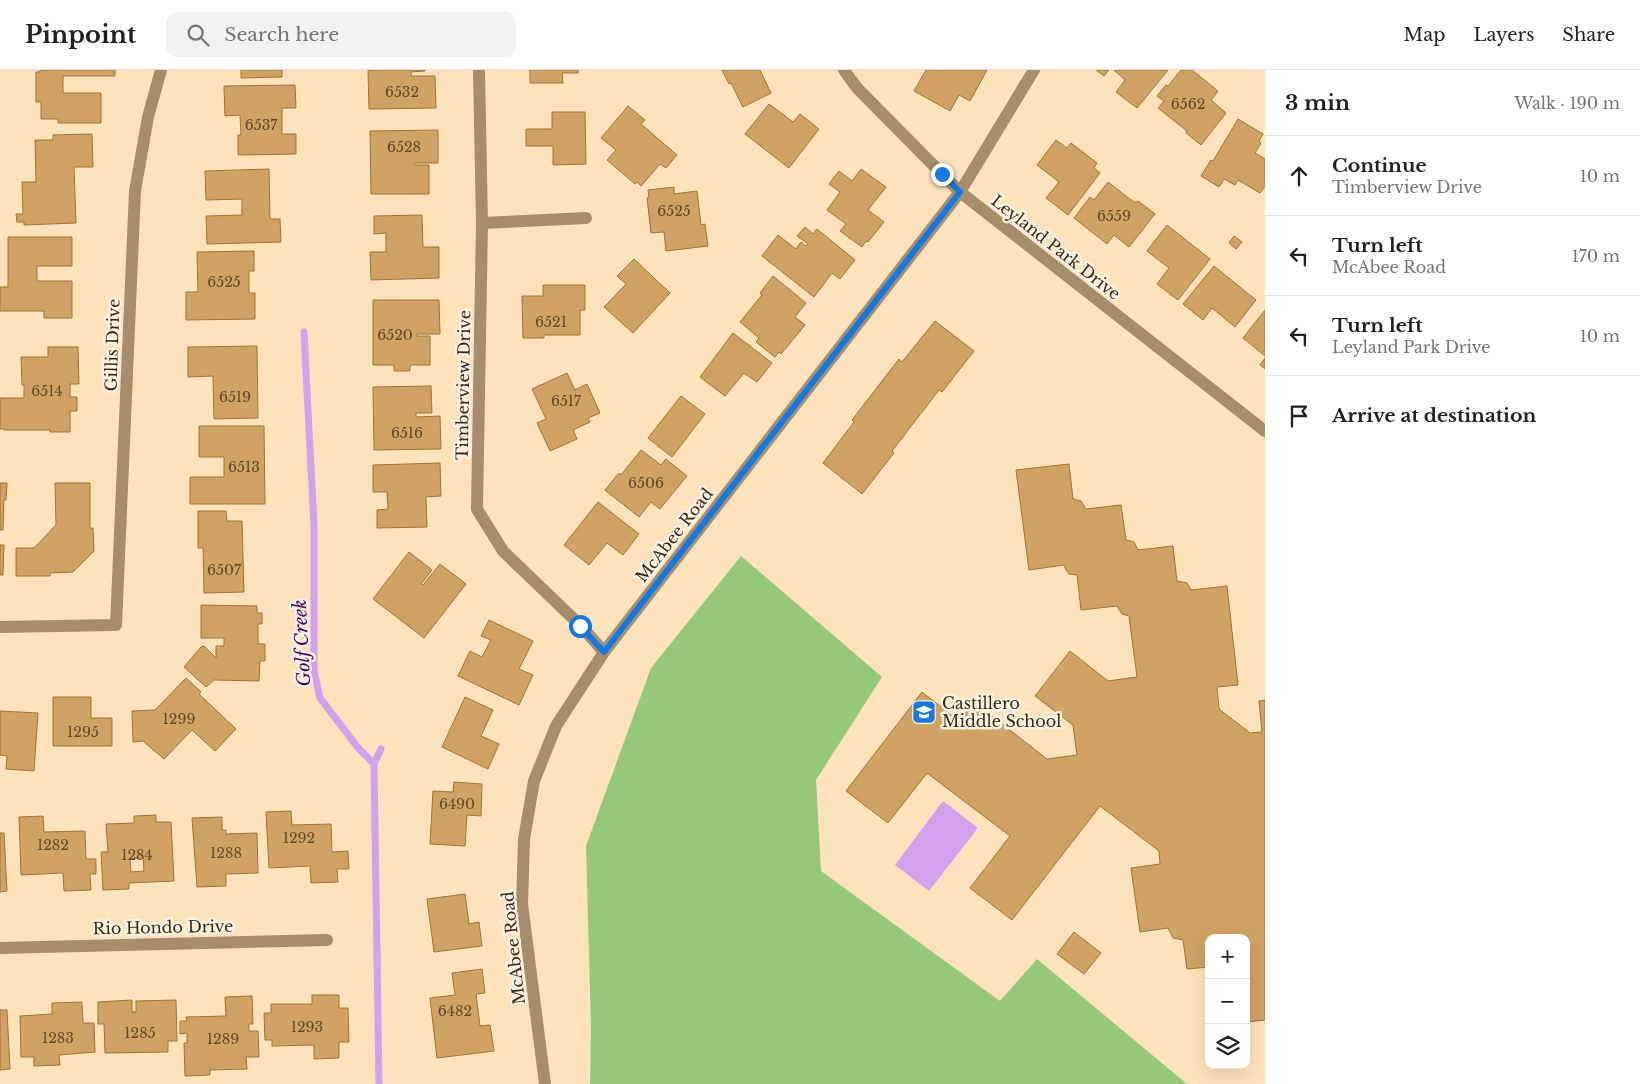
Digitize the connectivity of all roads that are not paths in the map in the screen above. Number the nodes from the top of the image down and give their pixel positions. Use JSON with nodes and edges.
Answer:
{"nodes":[{"id":1,"x":161,"y":70,"type":"edge"},
{"id":2,"x":479,"y":70,"type":"edge"},
{"id":3,"x":844,"y":70,"type":"edge"},
{"id":4,"x":1034,"y":70,"type":"edge"},
{"id":5,"x":960,"y":192,"type":"junction"},
{"id":6,"x":586,"y":218,"type":"dead end"},
{"id":7,"x":482,"y":223,"type":"junction"},
{"id":8,"x":1265,"y":431,"type":"edge"},
{"id":9,"x":0,"y":628,"type":"edge"},
{"id":10,"x":604,"y":652,"type":"junction"},
{"id":11,"x":327,"y":940,"type":"dead end"},
{"id":12,"x":0,"y":948,"type":"edge"},
{"id":13,"x":545,"y":1084,"type":"edge"}],
"edges":[{"from":1,"to":9,"type":"street","name":"Gillis Drive"},
{"from":2,"to":7,"type":"street","name":"Timberview Drive"},
{"from":3,"to":5,"type":"street","name":"Leyland Park Drive"},
{"from":4,"to":5,"type":"street","name":"McAbee Road"},
{"from":5,"to":8,"type":"street","name":"Leyland Park Drive"},
{"from":5,"to":10,"type":"street","name":"McAbee Road"},
{"from":6,"to":7,"type":"street"},
{"from":7,"to":10,"type":"street","name":"Timberview Drive"},
{"from":10,"to":13,"type":"street","name":"McAbee Road"},
{"from":11,"to":12,"type":"street","name":"Rio Hondo Drive"}]}
